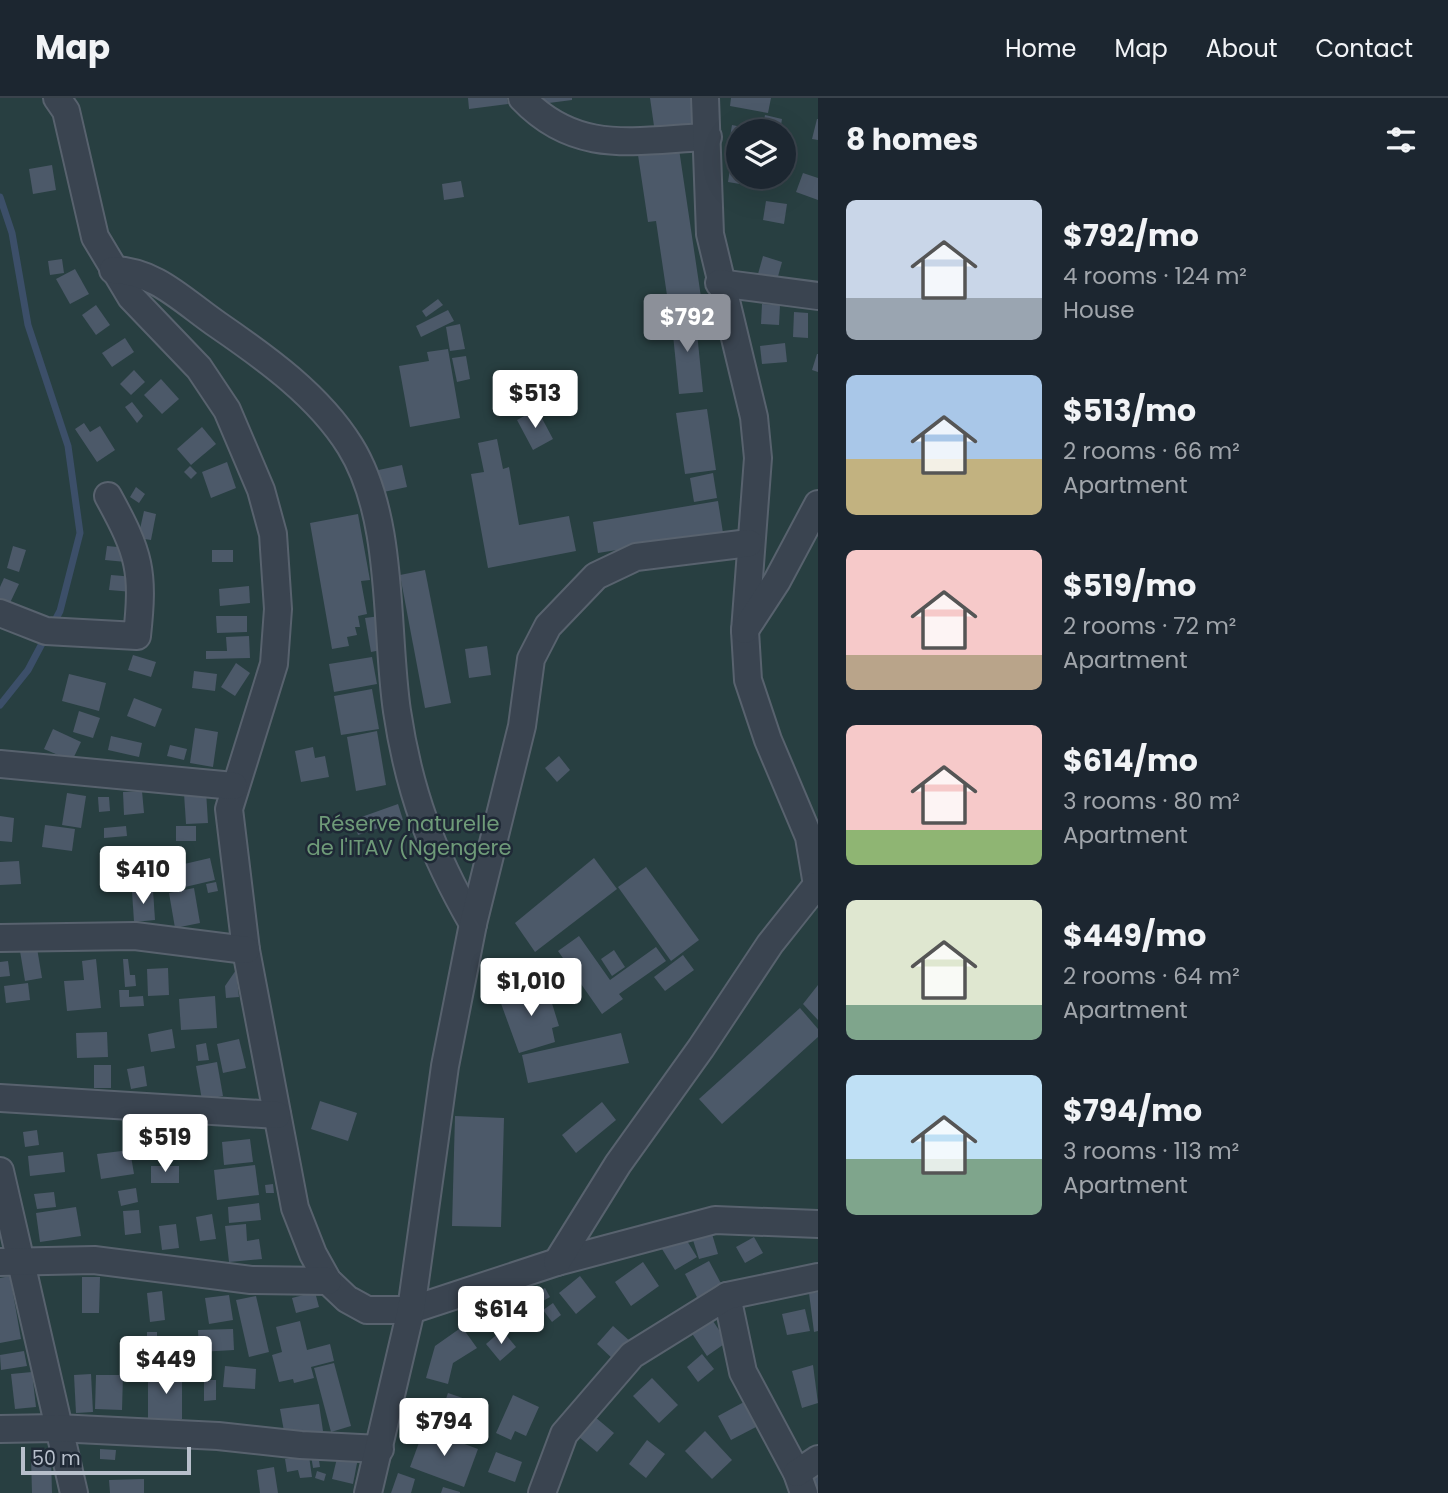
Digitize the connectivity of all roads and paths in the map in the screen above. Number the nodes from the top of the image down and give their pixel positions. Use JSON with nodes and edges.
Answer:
{"nodes":[{"id":1,"x":57,"y":98,"type":"edge"},
{"id":2,"x":522,"y":98,"type":"edge"},
{"id":3,"x":705,"y":98,"type":"edge"},
{"id":4,"x":708,"y":137,"type":"junction"},
{"id":5,"x":113,"y":270,"type":"junction"},
{"id":6,"x":719,"y":283,"type":"junction"},
{"id":7,"x":818,"y":296,"type":"edge"},
{"id":8,"x":108,"y":496,"type":"dead end"},
{"id":9,"x":818,"y":505,"type":"edge"},
{"id":10,"x":749,"y":543,"type":"junction"},
{"id":11,"x":0,"y":613,"type":"edge"},
{"id":12,"x":745,"y":631,"type":"junction"},
{"id":13,"x":0,"y":764,"type":"edge"},
{"id":14,"x":234,"y":786,"type":"junction"},
{"id":15,"x":817,"y":888,"type":"edge"},
{"id":16,"x":473,"y":924,"type":"junction"},
{"id":17,"x":0,"y":938,"type":"edge"},
{"id":18,"x":246,"y":950,"type":"junction"},
{"id":19,"x":0,"y":1098,"type":"edge"},
{"id":20,"x":277,"y":1115,"type":"junction"},
{"id":21,"x":0,"y":1171,"type":"edge"},
{"id":22,"x":818,"y":1224,"type":"edge"},
{"id":23,"x":557,"y":1262,"type":"junction"},
{"id":24,"x":10,"y":1263,"type":"edge"},
{"id":25,"x":818,"y":1277,"type":"edge"},
{"id":26,"x":328,"y":1281,"type":"junction"},
{"id":27,"x":727,"y":1296,"type":"junction"},
{"id":28,"x":411,"y":1310,"type":"junction"},
{"id":29,"x":57,"y":1428,"type":"junction"},
{"id":30,"x":0,"y":1429,"type":"edge"},
{"id":31,"x":380,"y":1449,"type":"junction"},
{"id":32,"x":806,"y":1475,"type":"edge"},
{"id":33,"x":74,"y":1493,"type":"edge"},
{"id":34,"x":368,"y":1493,"type":"edge"},
{"id":35,"x":542,"y":1493,"type":"edge"}],
"edges":[{"from":1,"to":5,"type":"street"},
{"from":2,"to":4,"type":"street"},
{"from":3,"to":4,"type":"street"},
{"from":4,"to":6,"type":"street"},
{"from":5,"to":14,"type":"street"},
{"from":5,"to":16,"type":"street"},
{"from":6,"to":7,"type":"street"},
{"from":6,"to":10,"type":"street"},
{"from":8,"to":11,"type":"street"},
{"from":9,"to":12,"type":"street"},
{"from":10,"to":12,"type":"street"},
{"from":10,"to":16,"type":"street"},
{"from":12,"to":15,"type":"street"},
{"from":13,"to":14,"type":"street"},
{"from":14,"to":18,"type":"street"},
{"from":15,"to":23,"type":"street"},
{"from":16,"to":28,"type":"street"},
{"from":17,"to":18,"type":"street"},
{"from":18,"to":20,"type":"street"},
{"from":19,"to":20,"type":"street"},
{"from":20,"to":26,"type":"street"},
{"from":21,"to":24,"type":"street"},
{"from":22,"to":23,"type":"street"},
{"from":23,"to":28,"type":"street"},
{"from":24,"to":26,"type":"street"},
{"from":24,"to":29,"type":"street"},
{"from":25,"to":27,"type":"street"},
{"from":26,"to":28,"type":"street"},
{"from":27,"to":32,"type":"street"},
{"from":27,"to":35,"type":"street"},
{"from":28,"to":31,"type":"street"},
{"from":29,"to":30,"type":"street"},
{"from":29,"to":31,"type":"street"},
{"from":29,"to":33,"type":"street"},
{"from":31,"to":34,"type":"street"}]}
